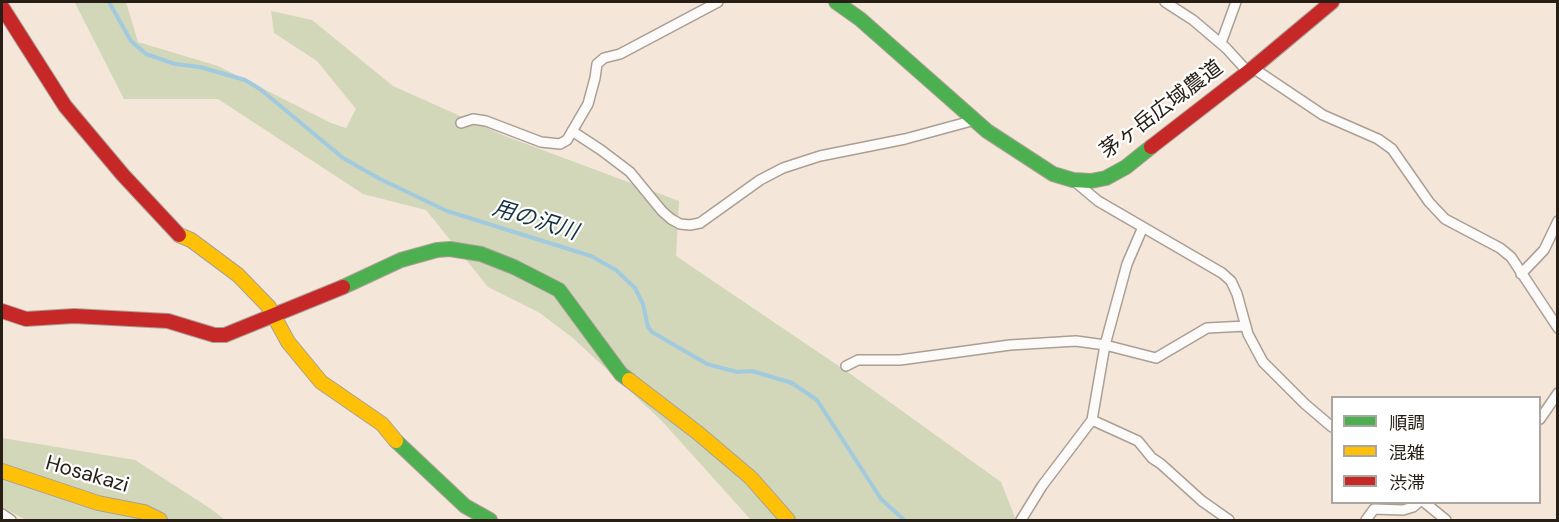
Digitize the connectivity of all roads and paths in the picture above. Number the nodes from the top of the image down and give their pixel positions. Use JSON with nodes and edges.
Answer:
{"nodes":[{"id":1,"x":718,"y":2,"type":"edge"},
{"id":2,"x":836,"y":2,"type":"edge"},
{"id":3,"x":1165,"y":2,"type":"edge"},
{"id":4,"x":1236,"y":2,"type":"edge"},
{"id":5,"x":1332,"y":2,"type":"edge"},
{"id":6,"x":2,"y":7,"type":"edge"},
{"id":7,"x":1221,"y":43,"type":"junction"},
{"id":8,"x":1250,"y":70,"type":"junction"},
{"id":9,"x":975,"y":120,"type":"junction"},
{"id":10,"x":461,"y":123,"type":"dead end"},
{"id":11,"x":572,"y":131,"type":"junction"},
{"id":12,"x":1073,"y":180,"type":"junction"},
{"id":13,"x":1557,"y":221,"type":"edge"},
{"id":14,"x":1143,"y":227,"type":"junction"},
{"id":15,"x":1521,"y":274,"type":"junction"},
{"id":16,"x":2,"y":311,"type":"edge"},
{"id":17,"x":274,"y":317,"type":"junction"},
{"id":18,"x":1246,"y":326,"type":"junction"},
{"id":19,"x":1557,"y":328,"type":"edge"},
{"id":20,"x":1105,"y":345,"type":"junction"},
{"id":21,"x":846,"y":366,"type":"dead end"},
{"id":22,"x":1557,"y":393,"type":"edge"},
{"id":23,"x":1541,"y":417,"type":"edge"},
{"id":24,"x":1092,"y":420,"type":"junction"},
{"id":25,"x":1331,"y":426,"type":"edge"},
{"id":26,"x":2,"y":471,"type":"edge"},
{"id":27,"x":1417,"y":504,"type":"edge"},
{"id":28,"x":1426,"y":504,"type":"edge"},
{"id":29,"x":2,"y":514,"type":"edge"},
{"id":30,"x":11,"y":520,"type":"edge"},
{"id":31,"x":160,"y":520,"type":"edge"},
{"id":32,"x":490,"y":520,"type":"edge"},
{"id":33,"x":788,"y":520,"type":"edge"},
{"id":34,"x":1021,"y":520,"type":"edge"},
{"id":35,"x":1229,"y":520,"type":"edge"},
{"id":36,"x":1366,"y":520,"type":"edge"},
{"id":37,"x":1446,"y":520,"type":"edge"}],
"edges":[{"from":1,"to":11,"type":"street"},
{"from":2,"to":9,"type":"street","name":"茅ヶ岳広域農道"},
{"from":3,"to":7,"type":"street"},
{"from":4,"to":7,"type":"street"},
{"from":5,"to":8,"type":"street","name":"茅ヶ岳広域農道"},
{"from":6,"to":17,"type":"street"},
{"from":7,"to":8,"type":"street"},
{"from":8,"to":12,"type":"street","name":"茅ヶ岳広域農道"},
{"from":8,"to":15,"type":"street"},
{"from":9,"to":11,"type":"street"},
{"from":9,"to":12,"type":"street","name":"茅ヶ岳広域農道"},
{"from":10,"to":11,"type":"street"},
{"from":12,"to":14,"type":"street"},
{"from":13,"to":15,"type":"street"},
{"from":14,"to":18,"type":"street"},
{"from":14,"to":20,"type":"street"},
{"from":15,"to":19,"type":"street"},
{"from":16,"to":17,"type":"street"},
{"from":17,"to":32,"type":"street"},
{"from":17,"to":33,"type":"street"},
{"from":18,"to":20,"type":"street"},
{"from":18,"to":25,"type":"street"},
{"from":20,"to":21,"type":"street"},
{"from":20,"to":24,"type":"street"},
{"from":22,"to":23,"type":"street"},
{"from":24,"to":34,"type":"street"},
{"from":24,"to":35,"type":"street"},
{"from":26,"to":31,"type":"street","name":"Hosakazi"},
{"from":27,"to":36,"type":"street"},
{"from":28,"to":37,"type":"street"},
{"from":29,"to":30,"type":"street"}]}
